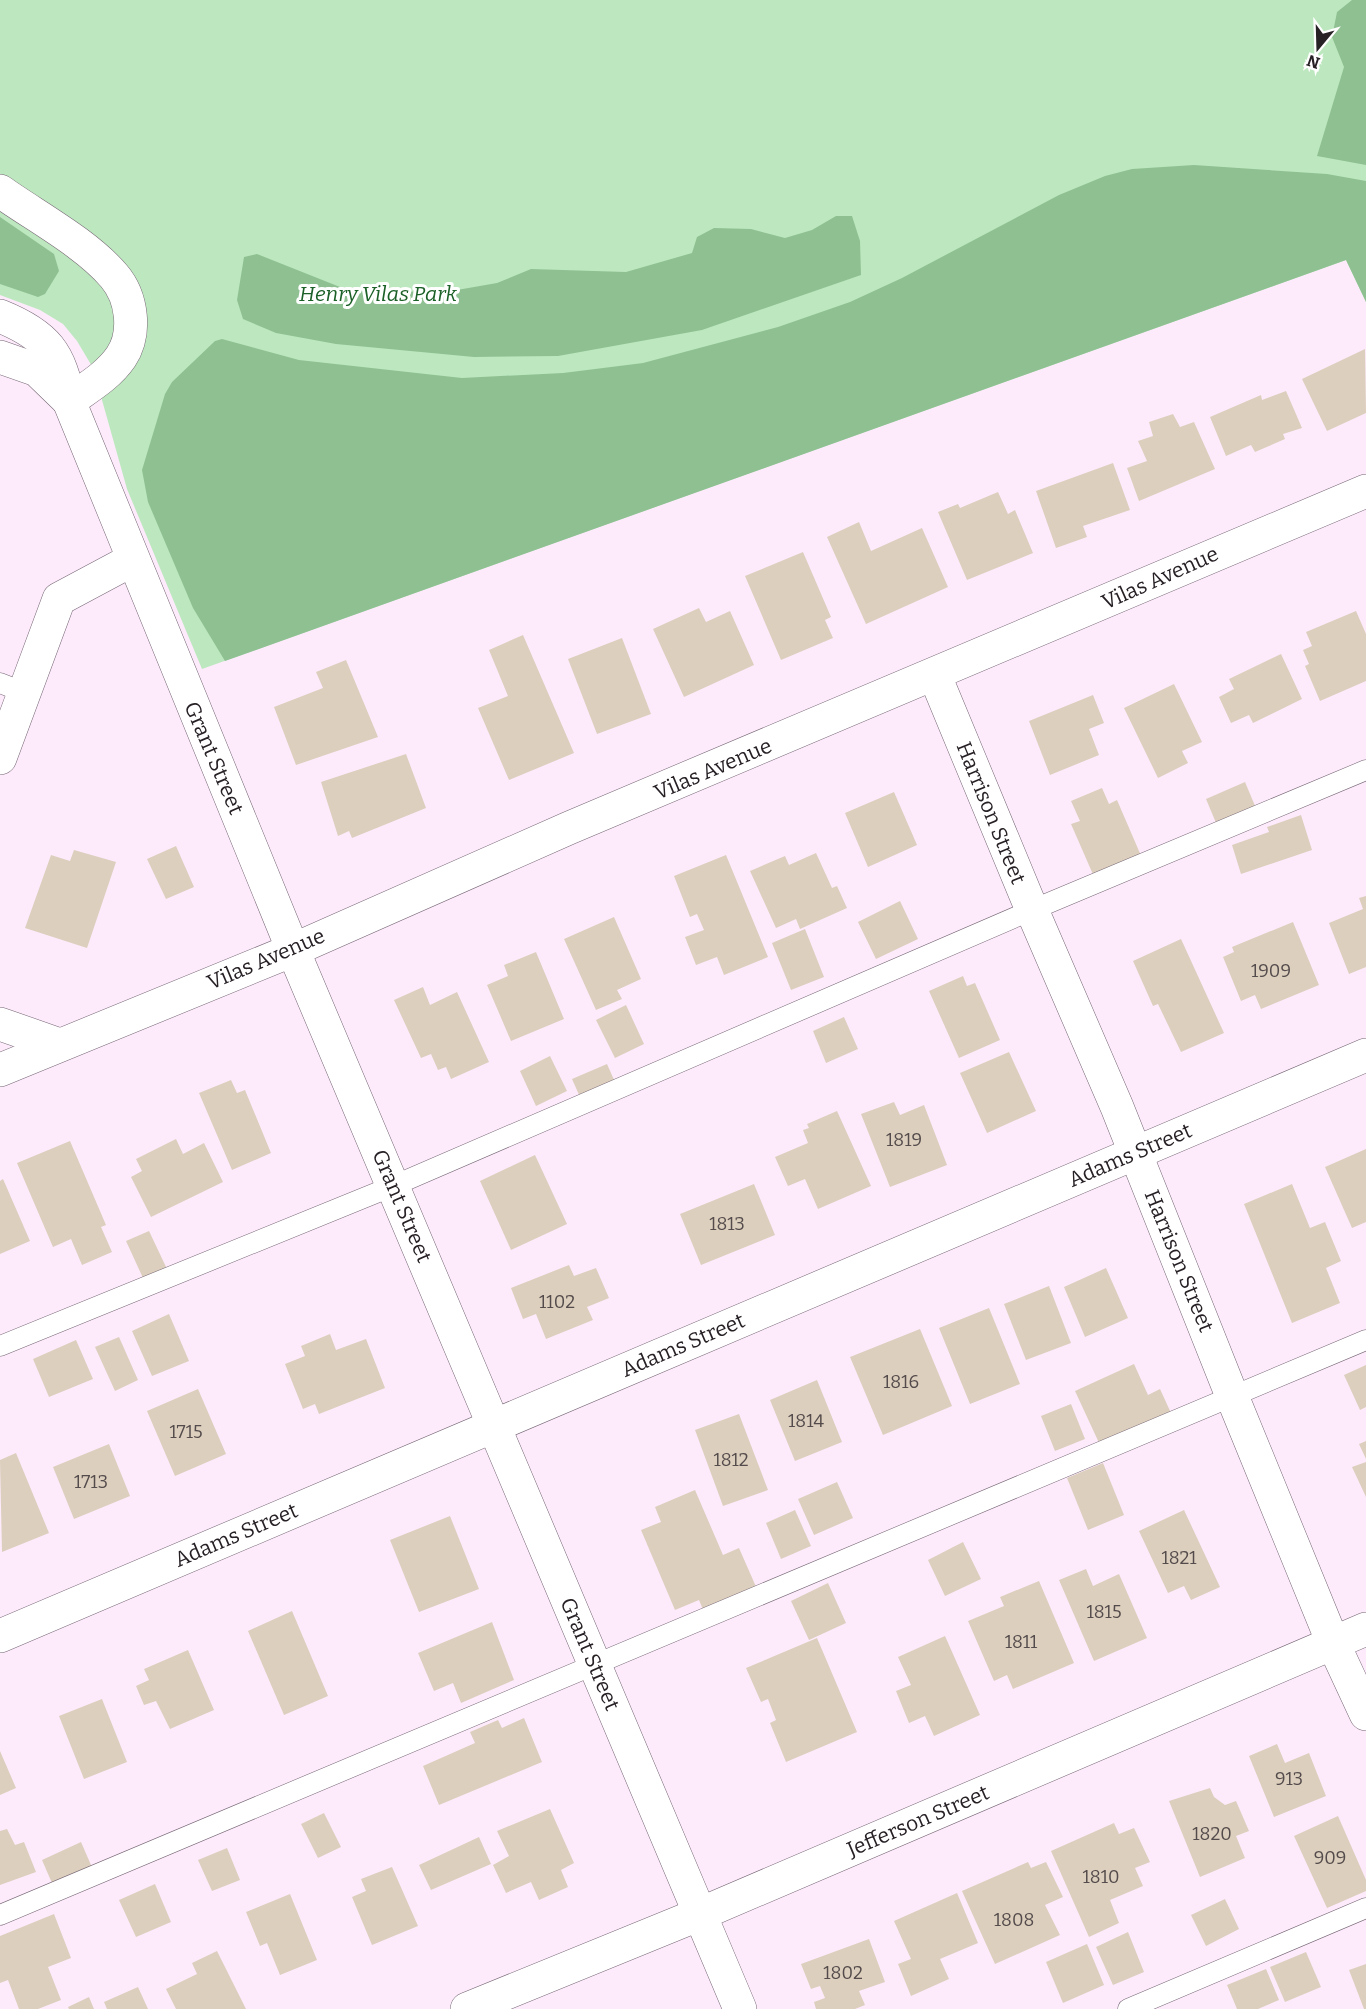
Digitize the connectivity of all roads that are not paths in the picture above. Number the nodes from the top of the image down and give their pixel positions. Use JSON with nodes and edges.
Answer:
{"nodes":[{"id":1,"x":0,"y":191,"type":"edge"},
{"id":2,"x":0,"y":316,"type":"edge"},
{"id":3,"x":0,"y":357,"type":"edge"},
{"id":4,"x":69,"y":401,"type":"junction"},
{"id":5,"x":1366,"y":491,"type":"edge"},
{"id":6,"x":132,"y":560,"type":"junction"},
{"id":7,"x":935,"y":676,"type":"junction"},
{"id":8,"x":12,"y":687,"type":"edge"},
{"id":9,"x":0,"y":758,"type":"edge"},
{"id":10,"x":1366,"y":770,"type":"edge"},
{"id":11,"x":1032,"y":910,"type":"junction"},
{"id":12,"x":293,"y":950,"type":"junction"},
{"id":13,"x":0,"y":1024,"type":"edge"},
{"id":14,"x":60,"y":1045,"type":"junction"},
{"id":15,"x":1366,"y":1055,"type":"edge"},
{"id":16,"x":0,"y":1070,"type":"edge"},
{"id":17,"x":1136,"y":1153,"type":"junction"},
{"id":18,"x":393,"y":1186,"type":"junction"},
{"id":19,"x":1366,"y":1340,"type":"edge"},
{"id":20,"x":0,"y":1346,"type":"edge"},
{"id":21,"x":1232,"y":1396,"type":"junction"},
{"id":22,"x":494,"y":1425,"type":"junction"},
{"id":23,"x":1366,"y":1629,"type":"edge"},
{"id":24,"x":0,"y":1636,"type":"edge"},
{"id":25,"x":1333,"y":1643,"type":"junction"},
{"id":26,"x":595,"y":1665,"type":"junction"},
{"id":27,"x":1366,"y":1714,"type":"edge"},
{"id":28,"x":1366,"y":1908,"type":"edge"},
{"id":29,"x":700,"y":1914,"type":"junction"},
{"id":30,"x":0,"y":1915,"type":"edge"},
{"id":31,"x":467,"y":2009,"type":"edge"},
{"id":32,"x":740,"y":2009,"type":"edge"},
{"id":33,"x":1128,"y":2009,"type":"edge"}],
"edges":[{"from":1,"to":4,"type":"street"},
{"from":2,"to":4,"type":"street"},
{"from":3,"to":4,"type":"street"},
{"from":4,"to":6,"type":"street","name":"Grant Street"},
{"from":5,"to":7,"type":"street","name":"Vilas Avenue"},
{"from":6,"to":8,"type":"street"},
{"from":6,"to":12,"type":"street","name":"Grant Street"},
{"from":7,"to":11,"type":"street","name":"Harrison Street"},
{"from":7,"to":12,"type":"street","name":"Vilas Avenue"},
{"from":8,"to":9,"type":"street"},
{"from":10,"to":11,"type":"lane"},
{"from":11,"to":17,"type":"street","name":"Harrison Street"},
{"from":11,"to":18,"type":"lane"},
{"from":12,"to":14,"type":"street","name":"Vilas Avenue"},
{"from":12,"to":18,"type":"street","name":"Grant Street"},
{"from":13,"to":14,"type":"street"},
{"from":14,"to":16,"type":"street","name":"Vilas Avenue"},
{"from":15,"to":17,"type":"street","name":"Adams Street"},
{"from":17,"to":21,"type":"street","name":"Harrison Street"},
{"from":17,"to":22,"type":"street","name":"Adams Street"},
{"from":18,"to":20,"type":"lane"},
{"from":18,"to":22,"type":"street","name":"Grant Street"},
{"from":19,"to":21,"type":"lane"},
{"from":21,"to":25,"type":"street","name":"Harrison Street"},
{"from":21,"to":26,"type":"lane"},
{"from":22,"to":24,"type":"street","name":"Adams Street"},
{"from":22,"to":26,"type":"street","name":"Grant Street"},
{"from":23,"to":25,"type":"street","name":"Jefferson Street"},
{"from":25,"to":27,"type":"street","name":"Harrison Street"},
{"from":25,"to":29,"type":"street","name":"Jefferson Street"},
{"from":26,"to":29,"type":"street","name":"Grant Street"},
{"from":26,"to":30,"type":"lane"},
{"from":28,"to":33,"type":"lane"},
{"from":29,"to":31,"type":"street","name":"Jefferson Street"},
{"from":29,"to":32,"type":"street","name":"Grant Street"}]}
